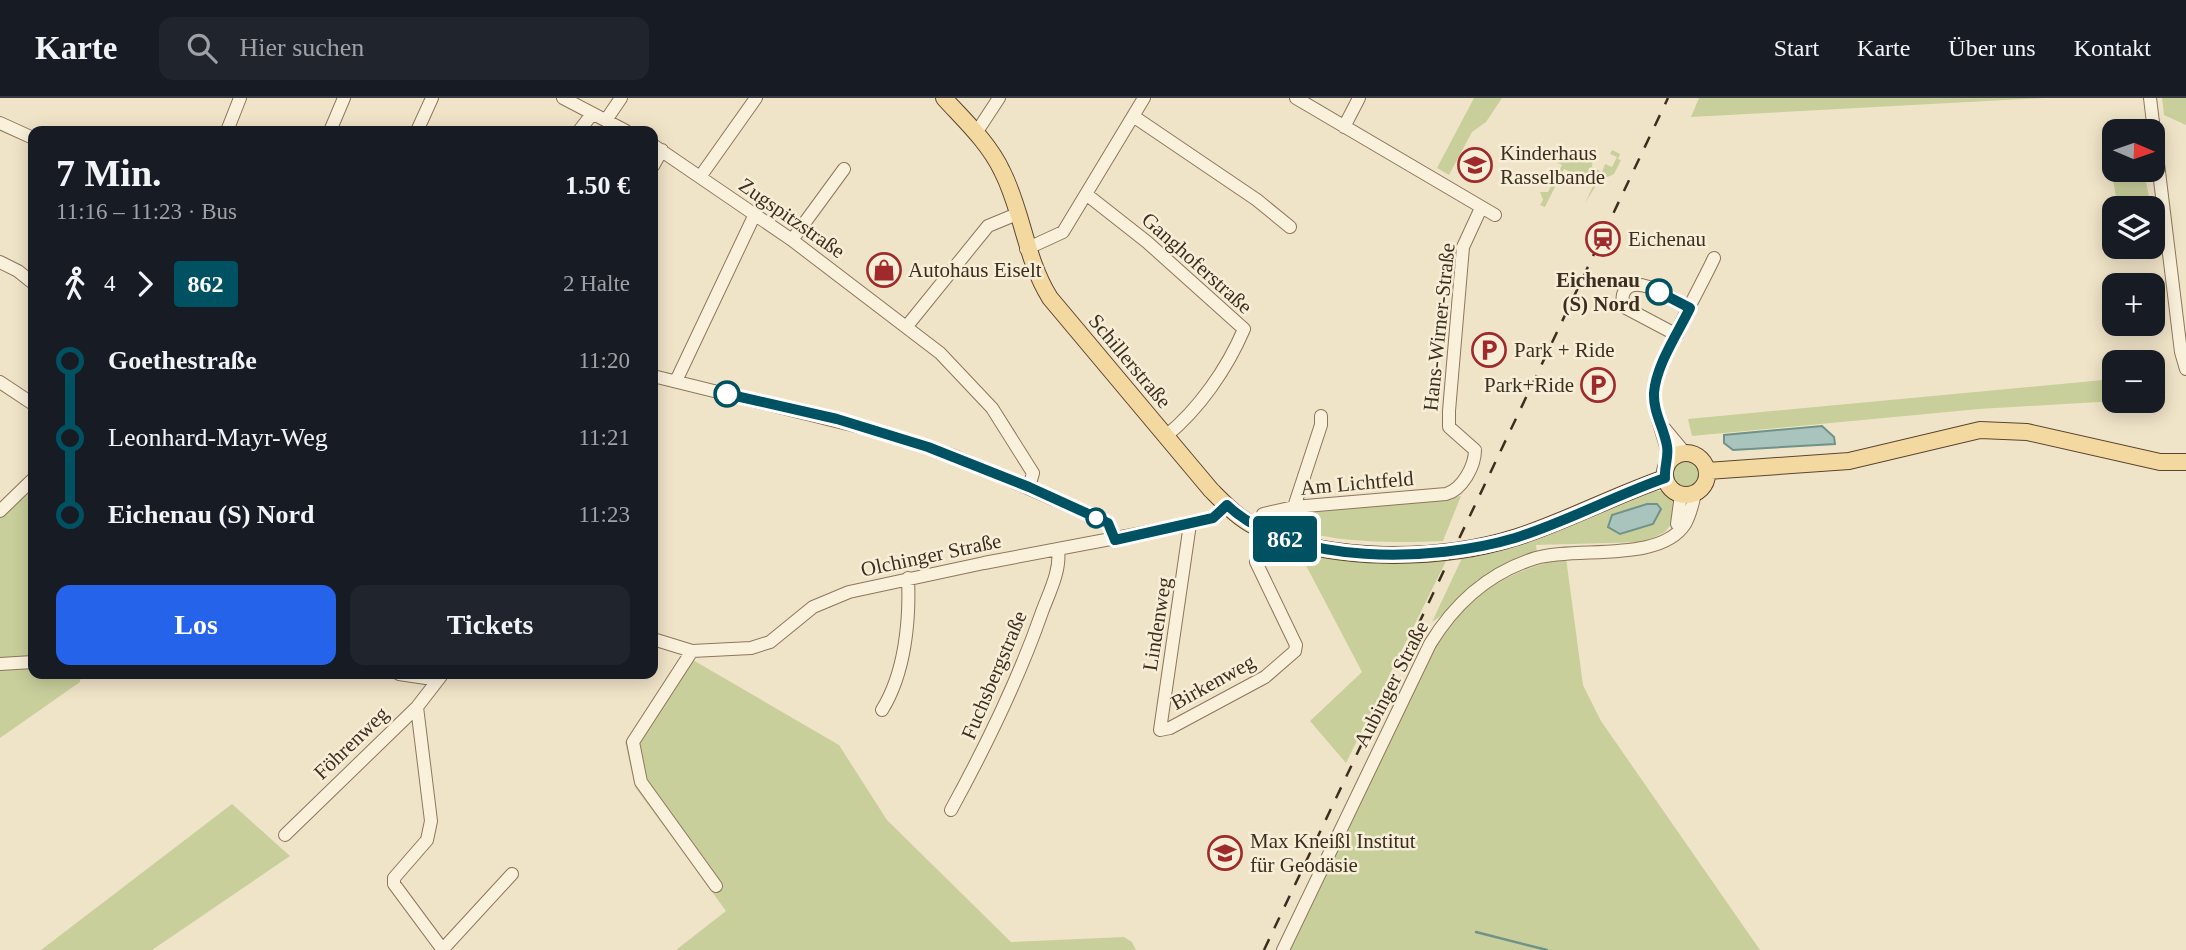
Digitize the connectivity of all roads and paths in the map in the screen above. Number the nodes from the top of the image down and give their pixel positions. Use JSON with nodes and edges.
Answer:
{"nodes":[{"id":1,"x":240,"y":98,"type":"edge"},
{"id":2,"x":344,"y":98,"type":"edge"},
{"id":3,"x":432,"y":98,"type":"edge"},
{"id":4,"x":563,"y":98,"type":"edge"},
{"id":5,"x":621,"y":98,"type":"edge"},
{"id":6,"x":756,"y":98,"type":"edge"},
{"id":7,"x":944,"y":98,"type":"edge"},
{"id":8,"x":999,"y":98,"type":"edge"},
{"id":9,"x":1144,"y":98,"type":"edge"},
{"id":10,"x":1296,"y":98,"type":"edge"},
{"id":11,"x":1359,"y":98,"type":"edge"},
{"id":12,"x":2150,"y":98,"type":"edge"},
{"id":13,"x":592,"y":114,"type":"junction"},
{"id":14,"x":1133,"y":116,"type":"junction"},
{"id":15,"x":606,"y":120,"type":"junction"},
{"id":16,"x":0,"y":123,"type":"edge"},
{"id":17,"x":229,"y":126,"type":"edge"},
{"id":18,"x":332,"y":126,"type":"edge"},
{"id":19,"x":419,"y":126,"type":"edge"},
{"id":20,"x":583,"y":126,"type":"edge"},
{"id":21,"x":617,"y":126,"type":"edge"},
{"id":22,"x":1344,"y":127,"type":"junction"},
{"id":23,"x":976,"y":133,"type":"junction"},
{"id":24,"x":28,"y":136,"type":"edge"},
{"id":25,"x":658,"y":149,"type":"edge"},
{"id":26,"x":844,"y":169,"type":"dead end"},
{"id":27,"x":700,"y":177,"type":"junction"},
{"id":28,"x":1086,"y":194,"type":"junction"},
{"id":29,"x":1481,"y":208,"type":"junction"},
{"id":30,"x":755,"y":214,"type":"junction"},
{"id":31,"x":1017,"y":214,"type":"junction"},
{"id":32,"x":1495,"y":215,"type":"dead end"},
{"id":33,"x":1290,"y":227,"type":"dead end"},
{"id":34,"x":792,"y":240,"type":"junction"},
{"id":35,"x":1026,"y":249,"type":"junction"},
{"id":36,"x":1714,"y":258,"type":"dead end"},
{"id":37,"x":0,"y":262,"type":"edge"},
{"id":38,"x":28,"y":279,"type":"edge"},
{"id":39,"x":1690,"y":308,"type":"junction"},
{"id":40,"x":907,"y":326,"type":"junction"},
{"id":41,"x":1677,"y":335,"type":"junction"},
{"id":42,"x":2186,"y":369,"type":"edge"},
{"id":43,"x":658,"y":377,"type":"edge"},
{"id":44,"x":676,"y":381,"type":"junction"},
{"id":45,"x":0,"y":382,"type":"edge"},
{"id":46,"x":28,"y":401,"type":"edge"},
{"id":47,"x":1321,"y":416,"type":"dead end"},
{"id":48,"x":1662,"y":426,"type":"junction"},
{"id":49,"x":1166,"y":436,"type":"junction"},
{"id":50,"x":1685,"y":453,"type":"junction"},
{"id":51,"x":1669,"y":461,"type":"junction"},
{"id":52,"x":2186,"y":462,"type":"edge"},
{"id":53,"x":1707,"y":471,"type":"junction"},
{"id":54,"x":1665,"y":478,"type":"junction"},
{"id":55,"x":28,"y":484,"type":"edge"},
{"id":56,"x":1029,"y":487,"type":"junction"},
{"id":57,"x":1454,"y":492,"type":"joint"},
{"id":58,"x":1688,"y":494,"type":"junction"},
{"id":59,"x":1227,"y":505,"type":"junction"},
{"id":60,"x":1294,"y":507,"type":"junction"},
{"id":61,"x":0,"y":511,"type":"edge"},
{"id":62,"x":1263,"y":514,"type":"dead end"},
{"id":63,"x":1190,"y":524,"type":"junction"},
{"id":64,"x":1115,"y":540,"type":"junction"},
{"id":65,"x":1058,"y":550,"type":"junction"},
{"id":66,"x":1258,"y":553,"type":"dead end"},
{"id":67,"x":908,"y":578,"type":"junction"},
{"id":68,"x":658,"y":641,"type":"edge"},
{"id":69,"x":692,"y":651,"type":"junction"},
{"id":70,"x":28,"y":662,"type":"edge"},
{"id":71,"x":0,"y":664,"type":"edge"},
{"id":72,"x":439,"y":679,"type":"edge"},
{"id":73,"x":417,"y":707,"type":"junction"},
{"id":74,"x":882,"y":710,"type":"dead end"},
{"id":75,"x":1160,"y":730,"type":"joint"},
{"id":76,"x":951,"y":810,"type":"dead end"},
{"id":77,"x":285,"y":835,"type":"dead end"},
{"id":78,"x":512,"y":874,"type":"dead end"},
{"id":79,"x":716,"y":886,"type":"dead end"},
{"id":80,"x":443,"y":950,"type":"edge"},
{"id":81,"x":1283,"y":950,"type":"edge"}],
"edges":[{"from":1,"to":17,"type":"street"},
{"from":2,"to":18,"type":"street"},
{"from":3,"to":19,"type":"street"},
{"from":4,"to":13,"type":"street"},
{"from":5,"to":15,"type":"street"},
{"from":6,"to":27,"type":"street"},
{"from":7,"to":23,"type":"main road","name":"Schillerstraße"},
{"from":8,"to":23,"type":"street"},
{"from":9,"to":14,"type":"street"},
{"from":10,"to":22,"type":"street"},
{"from":11,"to":22,"type":"street"},
{"from":12,"to":42,"type":"street"},
{"from":13,"to":15,"type":"street"},
{"from":13,"to":20,"type":"street"},
{"from":14,"to":28,"type":"street"},
{"from":14,"to":33,"type":"street"},
{"from":15,"to":21,"type":"street"},
{"from":16,"to":24,"type":"street"},
{"from":22,"to":29,"type":"street"},
{"from":23,"to":31,"type":"main road","name":"Schillerstraße"},
{"from":25,"to":27,"type":"street","name":"Zugspitzstraße"},
{"from":26,"to":34,"type":"street"},
{"from":27,"to":30,"type":"street","name":"Zugspitzstraße"},
{"from":28,"to":35,"type":"street"},
{"from":28,"to":49,"type":"street","name":"Ganghoferstraße"},
{"from":29,"to":32,"type":"street"},
{"from":29,"to":57,"type":"street","name":"Hans-Wirner-Straße"},
{"from":30,"to":34,"type":"street","name":"Zugspitzstraße"},
{"from":30,"to":44,"type":"street"},
{"from":31,"to":35,"type":"main road","name":"Schillerstraße"},
{"from":31,"to":40,"type":"street"},
{"from":34,"to":40,"type":"street","name":"Zugspitzstraße"},
{"from":35,"to":49,"type":"main road","name":"Schillerstraße"},
{"from":36,"to":39,"type":"street"},
{"from":37,"to":38,"type":"street"},
{"from":39,"to":41,"type":"street"},
{"from":39,"to":41,"type":"street"},
{"from":40,"to":56,"type":"street","name":"Zugspitzstraße"},
{"from":41,"to":48,"type":"street"},
{"from":43,"to":44,"type":"street"},
{"from":44,"to":56,"type":"street"},
{"from":45,"to":46,"type":"street"},
{"from":47,"to":60,"type":"street"},
{"from":48,"to":50,"type":"street"},
{"from":48,"to":51,"type":"street"},
{"from":49,"to":59,"type":"main road","name":"Schillerstraße"},
{"from":50,"to":51,"type":"main road"},
{"from":50,"to":53,"type":"main road"},
{"from":51,"to":54,"type":"main road"},
{"from":52,"to":53,"type":"main road"},
{"from":53,"to":58,"type":"main road"},
{"from":54,"to":58,"type":"main road"},
{"from":54,"to":59,"type":"main road","name":"Schillerstraße"},
{"from":55,"to":61,"type":"street"},
{"from":56,"to":64,"type":"street"},
{"from":57,"to":60,"type":"street","name":"Am Lichtfeld"},
{"from":58,"to":81,"type":"street","name":"Aubinger Straße"},
{"from":59,"to":63,"type":"street","name":"Olchinger Straße"},
{"from":60,"to":62,"type":"street","name":"Am Lichtfeld"},
{"from":63,"to":64,"type":"street","name":"Olchinger Straße"},
{"from":63,"to":75,"type":"street","name":"Lindenweg"},
{"from":64,"to":65,"type":"street","name":"Olchinger Straße"},
{"from":65,"to":67,"type":"street","name":"Olchinger Straße"},
{"from":65,"to":76,"type":"street","name":"Fuchsbergstraße"},
{"from":66,"to":75,"type":"street","name":"Birkenweg"},
{"from":67,"to":69,"type":"street","name":"Olchinger Straße"},
{"from":67,"to":74,"type":"street"},
{"from":68,"to":69,"type":"street","name":"Olchinger Straße"},
{"from":69,"to":79,"type":"street"},
{"from":70,"to":71,"type":"street"},
{"from":72,"to":73,"type":"street","name":"Föhrenweg"},
{"from":73,"to":77,"type":"street","name":"Föhrenweg"},
{"from":73,"to":80,"type":"street"},
{"from":78,"to":80,"type":"street"}]}
